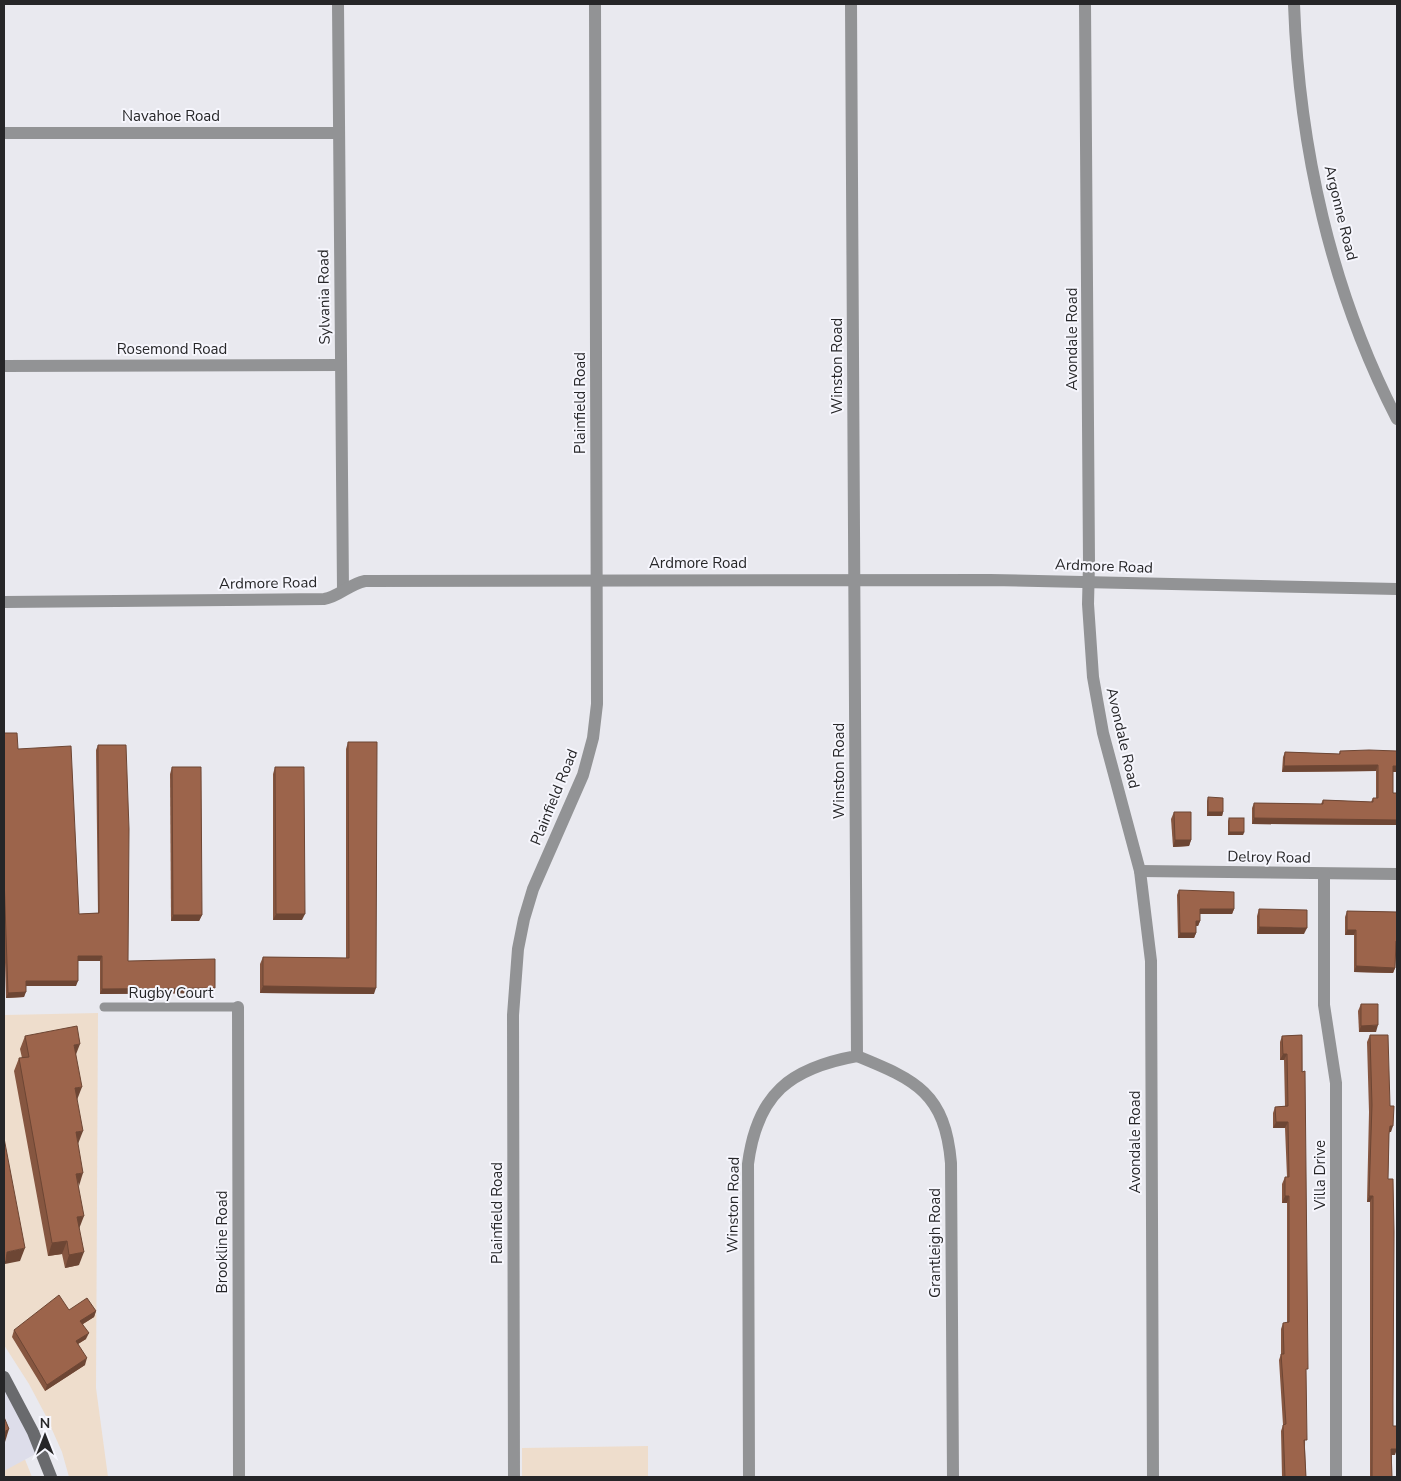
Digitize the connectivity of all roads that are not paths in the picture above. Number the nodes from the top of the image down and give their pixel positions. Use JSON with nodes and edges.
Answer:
{"nodes":[{"id":1,"x":338,"y":4,"type":"edge"},
{"id":2,"x":594,"y":4,"type":"edge"},
{"id":3,"x":851,"y":4,"type":"edge"},
{"id":4,"x":1086,"y":4,"type":"edge"},
{"id":5,"x":1294,"y":4,"type":"edge"},
{"id":6,"x":338,"y":132,"type":"junction"},
{"id":7,"x":4,"y":133,"type":"edge"},
{"id":8,"x":341,"y":365,"type":"junction"},
{"id":9,"x":4,"y":366,"type":"edge"},
{"id":10,"x":1397,"y":419,"type":"edge"},
{"id":11,"x":598,"y":579,"type":"junction"},
{"id":12,"x":855,"y":579,"type":"junction"},
{"id":13,"x":1089,"y":582,"type":"junction"},
{"id":14,"x":1397,"y":589,"type":"edge"},
{"id":15,"x":343,"y":590,"type":"junction"},
{"id":16,"x":4,"y":602,"type":"edge"},
{"id":17,"x":1140,"y":871,"type":"junction"},
{"id":18,"x":1324,"y":874,"type":"junction"},
{"id":19,"x":1397,"y":874,"type":"edge"},
{"id":20,"x":104,"y":1007,"type":"dead end"},
{"id":21,"x":238,"y":1007,"type":"joint"},
{"id":22,"x":857,"y":1056,"type":"junction"},
{"id":23,"x":4,"y":1377,"type":"edge"},
{"id":24,"x":51,"y":1477,"type":"edge"},
{"id":25,"x":239,"y":1477,"type":"edge"},
{"id":26,"x":514,"y":1477,"type":"edge"},
{"id":27,"x":749,"y":1477,"type":"edge"},
{"id":28,"x":953,"y":1477,"type":"edge"},
{"id":29,"x":1153,"y":1477,"type":"edge"},
{"id":30,"x":1336,"y":1477,"type":"edge"}],
"edges":[{"from":1,"to":6,"type":"street","name":"Sylvania Road"},
{"from":2,"to":11,"type":"street","name":"Plainfield Road"},
{"from":3,"to":12,"type":"street","name":"Winston Road"},
{"from":4,"to":13,"type":"street","name":"Avondale Road"},
{"from":5,"to":10,"type":"street","name":"Argonne Road"},
{"from":6,"to":7,"type":"street","name":"Navahoe Road"},
{"from":6,"to":8,"type":"street","name":"Sylvania Road"},
{"from":8,"to":9,"type":"street","name":"Rosemond Road"},
{"from":8,"to":15,"type":"street","name":"Sylvania Road"},
{"from":11,"to":12,"type":"street","name":"Ardmore Road"},
{"from":11,"to":15,"type":"street","name":"Ardmore Road"},
{"from":11,"to":26,"type":"street","name":"Plainfield Road"},
{"from":12,"to":13,"type":"street","name":"Ardmore Road"},
{"from":12,"to":22,"type":"street","name":"Winston Road"},
{"from":13,"to":14,"type":"street","name":"Ardmore Road"},
{"from":13,"to":17,"type":"street","name":"Avondale Road"},
{"from":15,"to":16,"type":"street","name":"Ardmore Road"},
{"from":17,"to":18,"type":"street","name":"Delroy Road"},
{"from":17,"to":29,"type":"street","name":"Avondale Road"},
{"from":18,"to":19,"type":"street","name":"Delroy Road"},
{"from":18,"to":30,"type":"street","name":"Villa Drive"},
{"from":20,"to":21,"type":"lane","name":"Rugby Court"},
{"from":21,"to":25,"type":"street","name":"Brookline Road"},
{"from":22,"to":27,"type":"street","name":"Winston Road"},
{"from":22,"to":28,"type":"street","name":"Grantleigh Road"},
{"from":23,"to":24,"type":"main road"}]}
